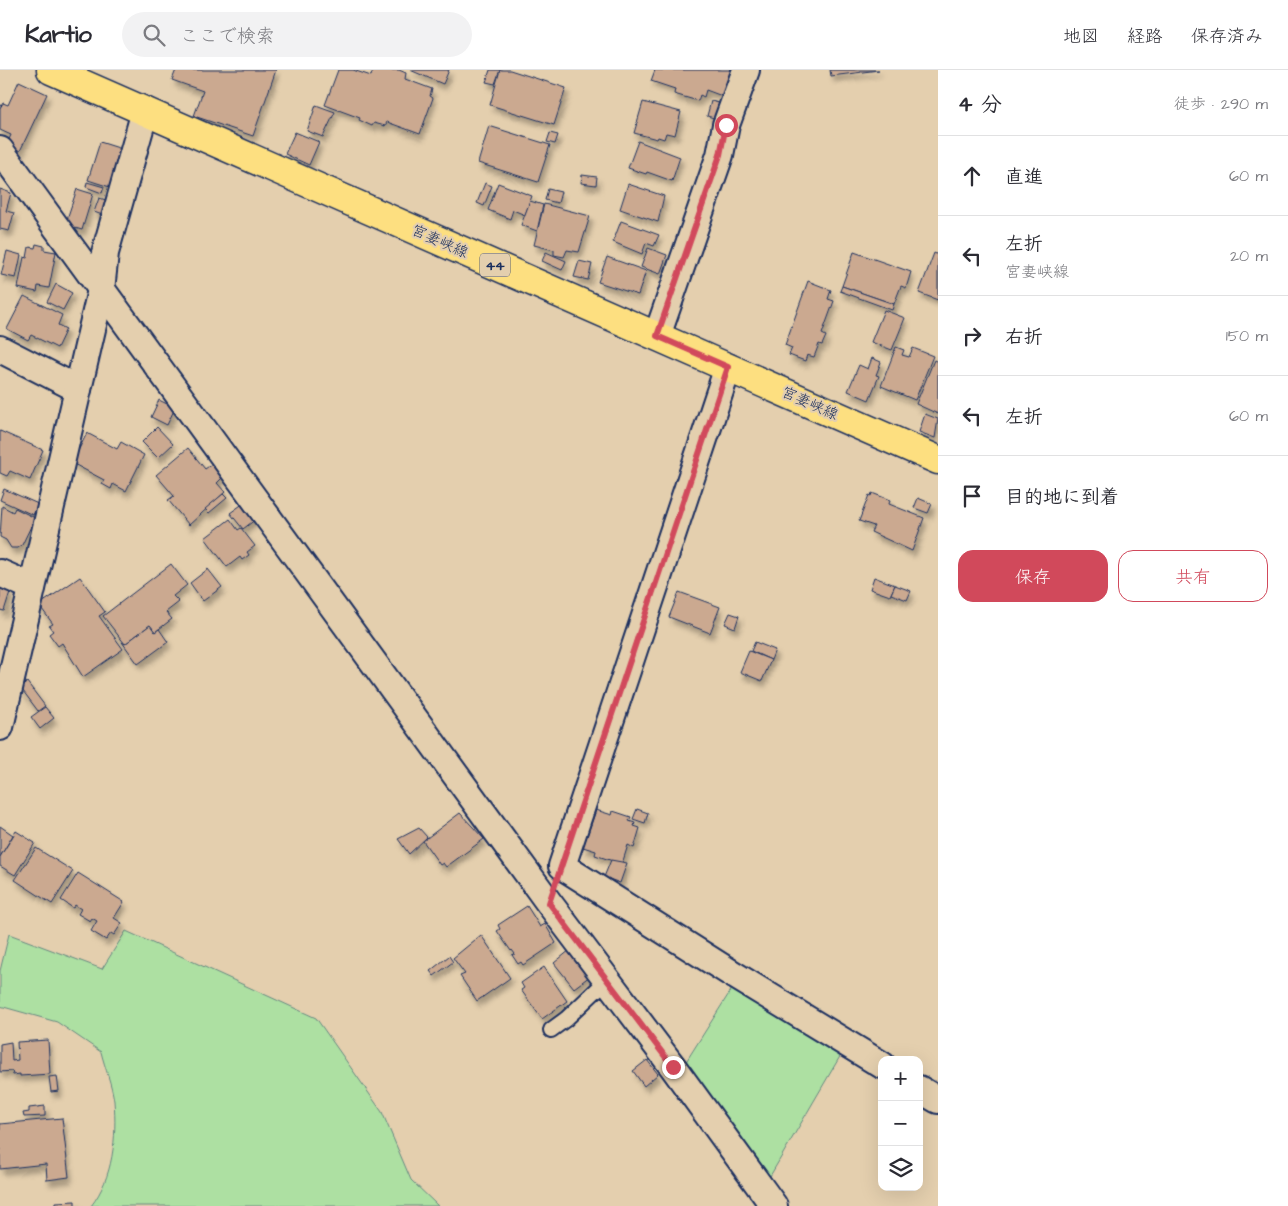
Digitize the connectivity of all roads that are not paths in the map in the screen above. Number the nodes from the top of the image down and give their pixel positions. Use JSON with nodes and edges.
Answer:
{"nodes":[{"id":1,"x":51,"y":70,"type":"edge"},
{"id":2,"x":746,"y":70,"type":"edge"},
{"id":3,"x":146,"y":112,"type":"junction"},
{"id":4,"x":0,"y":150,"type":"edge"},
{"id":5,"x":101,"y":290,"type":"junction"},
{"id":6,"x":657,"y":336,"type":"junction"},
{"id":7,"x":0,"y":349,"type":"edge"},
{"id":8,"x":728,"y":367,"type":"junction"},
{"id":9,"x":78,"y":389,"type":"junction"},
{"id":10,"x":938,"y":460,"type":"edge"},
{"id":11,"x":0,"y":573,"type":"edge"},
{"id":12,"x":32,"y":588,"type":"junction"},
{"id":13,"x":0,"y":727,"type":"edge"},
{"id":14,"x":562,"y":866,"type":"junction"},
{"id":15,"x":549,"y":903,"type":"junction"},
{"id":16,"x":606,"y":981,"type":"junction"},
{"id":17,"x":551,"y":1030,"type":"dead end"},
{"id":18,"x":878,"y":1063,"type":"edge"},
{"id":19,"x":923,"y":1091,"type":"edge"},
{"id":20,"x":938,"y":1100,"type":"edge"},
{"id":21,"x":774,"y":1206,"type":"edge"}],
"edges":[{"from":1,"to":3,"type":"main road","name":"宮妻峡線","number":"44"},
{"from":2,"to":6,"type":"street"},
{"from":3,"to":5,"type":"street"},
{"from":3,"to":6,"type":"main road","name":"宮妻峡線","number":"44"},
{"from":4,"to":5,"type":"street"},
{"from":5,"to":9,"type":"street"},
{"from":5,"to":15,"type":"street"},
{"from":6,"to":8,"type":"main road","name":"宮妻峡線","number":"44"},
{"from":7,"to":9,"type":"street"},
{"from":8,"to":10,"type":"main road","name":"宮妻峡線","number":"44"},
{"from":8,"to":14,"type":"street"},
{"from":9,"to":12,"type":"street"},
{"from":11,"to":12,"type":"street"},
{"from":12,"to":13,"type":"street"},
{"from":14,"to":15,"type":"street"},
{"from":14,"to":18,"type":"street"},
{"from":15,"to":16,"type":"street"},
{"from":16,"to":17,"type":"lane"},
{"from":16,"to":21,"type":"street"},
{"from":19,"to":20,"type":"street"}]}
